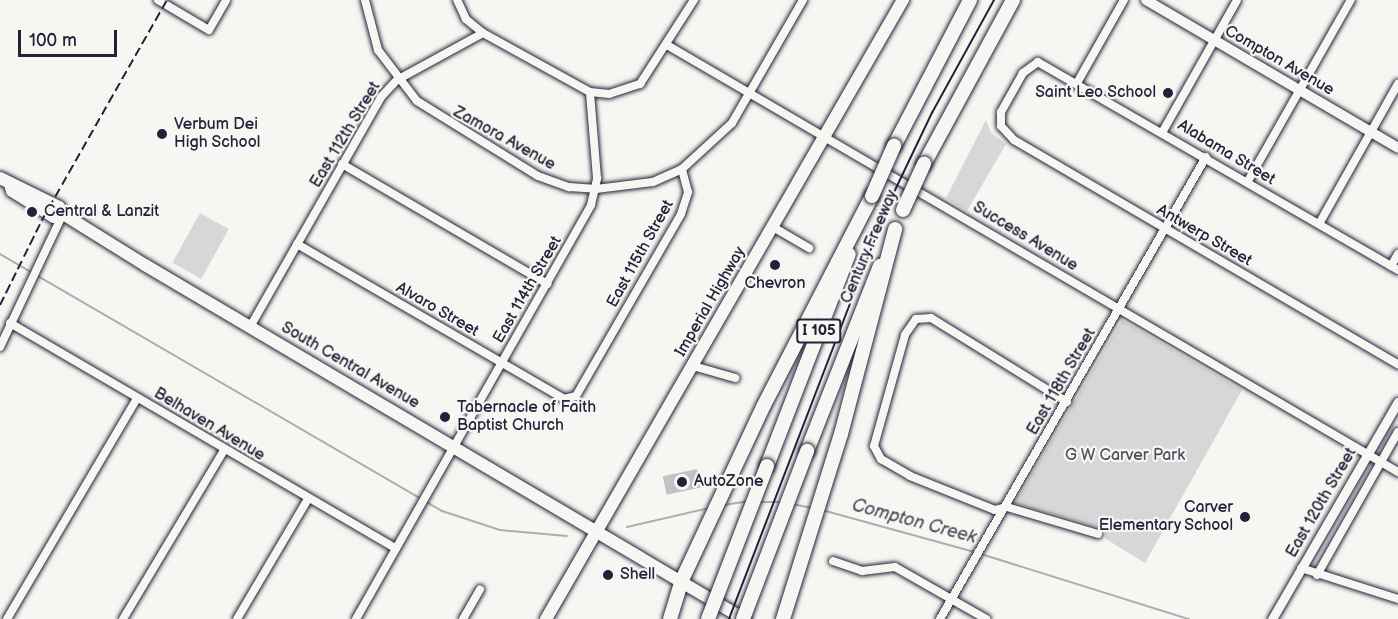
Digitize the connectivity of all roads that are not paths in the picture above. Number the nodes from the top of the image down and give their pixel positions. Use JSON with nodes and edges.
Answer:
{"nodes":[{"id":1,"x":158,"y":0,"type":"edge"},
{"id":2,"x":226,"y":0,"type":"edge"},
{"id":3,"x":365,"y":0,"type":"edge"},
{"id":4,"x":457,"y":0,"type":"edge"},
{"id":5,"x":694,"y":0,"type":"edge"},
{"id":6,"x":803,"y":0,"type":"edge"},
{"id":7,"x":903,"y":0,"type":"edge"},
{"id":8,"x":970,"y":0,"type":"edge"},
{"id":9,"x":1013,"y":0,"type":"edge"},
{"id":10,"x":1124,"y":0,"type":"edge"},
{"id":11,"x":1146,"y":0,"type":"edge"},
{"id":12,"x":1237,"y":0,"type":"edge"},
{"id":13,"x":1351,"y":0,"type":"edge"},
{"id":14,"x":483,"y":33,"type":"junction"},
{"id":15,"x":1214,"y":40,"type":"junction"},
{"id":16,"x":667,"y":45,"type":"junction"},
{"id":17,"x":397,"y":80,"type":"junction"},
{"id":18,"x":1077,"y":83,"type":"junction"},
{"id":19,"x":1398,"y":84,"type":"edge"},
{"id":20,"x":1300,"y":90,"type":"junction"},
{"id":21,"x":590,"y":92,"type":"junction"},
{"id":22,"x":750,"y":92,"type":"junction"},
{"id":23,"x":1001,"y":126,"type":"joint"},
{"id":24,"x":1163,"y":131,"type":"junction"},
{"id":25,"x":1370,"y":132,"type":"junction"},
{"id":26,"x":825,"y":135,"type":"junction"},
{"id":27,"x":1398,"y":148,"type":"edge"},
{"id":28,"x":1206,"y":157,"type":"junction"},
{"id":29,"x":342,"y":164,"type":"junction"},
{"id":30,"x":682,"y":169,"type":"junction"},
{"id":31,"x":5,"y":181,"type":"edge"},
{"id":32,"x":1248,"y":181,"type":"junction"},
{"id":33,"x":596,"y":189,"type":"junction"},
{"id":34,"x":872,"y":196,"type":"junction"},
{"id":35,"x":63,"y":214,"type":"junction"},
{"id":36,"x":1319,"y":224,"type":"junction"},
{"id":37,"x":773,"y":227,"type":"junction"},
{"id":38,"x":895,"y":229,"type":"junction"},
{"id":39,"x":1165,"y":229,"type":"junction"},
{"id":40,"x":297,"y":244,"type":"junction"},
{"id":41,"x":809,"y":248,"type":"dead end"},
{"id":42,"x":1398,"y":254,"type":"edge"},
{"id":43,"x":1395,"y":268,"type":"edge"},
{"id":44,"x":546,"y":284,"type":"junction"},
{"id":45,"x":1119,"y":309,"type":"junction"},
{"id":46,"x":10,"y":322,"type":"junction"},
{"id":47,"x":250,"y":327,"type":"junction"},
{"id":48,"x":0,"y":347,"type":"edge"},
{"id":49,"x":501,"y":363,"type":"junction"},
{"id":50,"x":1398,"y":364,"type":"edge"},
{"id":51,"x":693,"y":366,"type":"junction"},
{"id":52,"x":735,"y":378,"type":"dead end"},
{"id":53,"x":137,"y":398,"type":"junction"},
{"id":54,"x":564,"y":399,"type":"joint"},
{"id":55,"x":1066,"y":402,"type":"junction"},
{"id":56,"x":1398,"y":402,"type":"edge"},
{"id":57,"x":1398,"y":432,"type":"edge"},
{"id":58,"x":454,"y":447,"type":"junction"},
{"id":59,"x":224,"y":450,"type":"junction"},
{"id":60,"x":1367,"y":455,"type":"junction"},
{"id":61,"x":1381,"y":462,"type":"junction"},
{"id":62,"x":1398,"y":472,"type":"edge"},
{"id":63,"x":308,"y":499,"type":"junction"},
{"id":64,"x":1007,"y":507,"type":"junction"},
{"id":65,"x":597,"y":531,"type":"junction"},
{"id":66,"x":1098,"y":534,"type":"dead end"},
{"id":67,"x":396,"y":549,"type":"junction"},
{"id":68,"x":833,"y":561,"type":"dead end"},
{"id":69,"x":1301,"y":568,"type":"junction"},
{"id":70,"x":1317,"y":574,"type":"junction"},
{"id":71,"x":681,"y":582,"type":"junction"},
{"id":72,"x":480,"y":590,"type":"dead end"},
{"id":73,"x":952,"y":599,"type":"junction"},
{"id":74,"x":1398,"y":599,"type":"edge"},
{"id":75,"x":7,"y":619,"type":"edge"},
{"id":76,"x":123,"y":619,"type":"edge"},
{"id":77,"x":237,"y":619,"type":"edge"},
{"id":78,"x":356,"y":619,"type":"edge"},
{"id":79,"x":463,"y":619,"type":"edge"},
{"id":80,"x":546,"y":619,"type":"edge"},
{"id":81,"x":670,"y":619,"type":"edge"},
{"id":82,"x":708,"y":619,"type":"edge"},
{"id":83,"x":744,"y":619,"type":"edge"},
{"id":84,"x":783,"y":619,"type":"edge"},
{"id":85,"x":940,"y":619,"type":"edge"},
{"id":86,"x":986,"y":619,"type":"edge"},
{"id":87,"x":1272,"y":619,"type":"edge"}],
"edges":[{"from":1,"to":2,"type":"street"},
{"from":3,"to":17,"type":"street","name":"Zamora Avenue"},
{"from":4,"to":14,"type":"street"},
{"from":5,"to":16,"type":"street"},
{"from":6,"to":22,"type":"street"},
{"from":7,"to":26,"type":"main road","name":"Imperial Highway"},
{"from":8,"to":34,"type":"highway","name":"Century Freeway","number":"I 105","bridge":true},
{"from":9,"to":38,"type":"highway","name":"Century Freeway","number":"I 105","bridge":true},
{"from":10,"to":18,"type":"street"},
{"from":11,"to":15,"type":"main road","name":"Compton Avenue"},
{"from":12,"to":15,"type":"street"},
{"from":13,"to":20,"type":"street"},
{"from":14,"to":17,"type":"street","name":"East 112th Street"},
{"from":14,"to":21,"type":"street"},
{"from":15,"to":20,"type":"main road","name":"Compton Avenue"},
{"from":15,"to":24,"type":"street"},
{"from":16,"to":21,"type":"street"},
{"from":16,"to":22,"type":"street","name":"Success Avenue"},
{"from":17,"to":29,"type":"street","name":"East 112th Street"},
{"from":17,"to":33,"type":"street","name":"Zamora Avenue"},
{"from":18,"to":23,"type":"street","name":"Alabama Street"},
{"from":18,"to":24,"type":"street","name":"Alabama Street"},
{"from":19,"to":25,"type":"street"},
{"from":20,"to":25,"type":"main road","name":"Compton Avenue"},
{"from":20,"to":32,"type":"street"},
{"from":21,"to":33,"type":"street"},
{"from":22,"to":26,"type":"street","name":"Success Avenue"},
{"from":22,"to":30,"type":"street"},
{"from":23,"to":39,"type":"street","name":"Antwerp Street"},
{"from":24,"to":28,"type":"street","name":"Alabama Street"},
{"from":25,"to":27,"type":"main road","name":"Compton Avenue"},
{"from":25,"to":36,"type":"street"},
{"from":26,"to":37,"type":"main road","name":"Imperial Highway"},
{"from":26,"to":45,"type":"street","name":"Success Avenue"},
{"from":28,"to":32,"type":"street","name":"Alabama Street"},
{"from":28,"to":39,"type":"street","name":"East 118th Street"},
{"from":29,"to":40,"type":"street","name":"East 112th Street"},
{"from":29,"to":44,"type":"street"},
{"from":30,"to":33,"type":"street","name":"Zamora Avenue"},
{"from":30,"to":54,"type":"street","name":"East 115th Street"},
{"from":31,"to":35,"type":"main road","name":"South Central Avenue"},
{"from":32,"to":36,"type":"street","name":"Alabama Street"},
{"from":33,"to":44,"type":"street","name":"East 114th Street"},
{"from":34,"to":71,"type":"highway"},
{"from":34,"to":82,"type":"highway","name":"Century Freeway","number":"I 105","bridge":true},
{"from":35,"to":46,"type":"street"},
{"from":35,"to":47,"type":"main road","name":"South Central Avenue"},
{"from":36,"to":43,"type":"street","name":"Alabama Street"},
{"from":37,"to":41,"type":"street"},
{"from":37,"to":51,"type":"main road","name":"Imperial Highway"},
{"from":38,"to":83,"type":"highway","name":"Century Freeway","number":"I 105","bridge":true},
{"from":38,"to":84,"type":"highway"},
{"from":39,"to":45,"type":"street","name":"East 118th Street"},
{"from":39,"to":50,"type":"street","name":"Antwerp Street"},
{"from":40,"to":47,"type":"street","name":"East 112th Street"},
{"from":40,"to":49,"type":"street","name":"Alvaro Street"},
{"from":42,"to":43,"type":"street"},
{"from":44,"to":49,"type":"street","name":"East 114th Street"},
{"from":45,"to":55,"type":"street","name":"East 118th Street"},
{"from":45,"to":60,"type":"street","name":"Success Avenue"},
{"from":46,"to":48,"type":"street"},
{"from":46,"to":53,"type":"street","name":"Belhaven Avenue"},
{"from":47,"to":58,"type":"main road","name":"South Central Avenue"},
{"from":49,"to":54,"type":"street","name":"Alvaro Street"},
{"from":49,"to":58,"type":"street","name":"East 114th Street"},
{"from":51,"to":52,"type":"street"},
{"from":51,"to":65,"type":"main road","name":"Imperial Highway"},
{"from":53,"to":59,"type":"street","name":"Belhaven Avenue"},
{"from":53,"to":75,"type":"street"},
{"from":55,"to":64,"type":"street","name":"East 118th Street"},
{"from":55,"to":64,"type":"street"},
{"from":56,"to":60,"type":"street","name":"East 120th Street"},
{"from":57,"to":61,"type":"street"},
{"from":58,"to":65,"type":"main road","name":"South Central Avenue"},
{"from":58,"to":67,"type":"street","name":"East 114th Street"},
{"from":59,"to":63,"type":"street","name":"Belhaven Avenue"},
{"from":59,"to":76,"type":"street"},
{"from":60,"to":61,"type":"street","name":"Success Avenue"},
{"from":60,"to":69,"type":"street","name":"East 120th Street"},
{"from":61,"to":62,"type":"street","name":"Success Avenue"},
{"from":61,"to":70,"type":"street"},
{"from":63,"to":67,"type":"street","name":"Belhaven Avenue"},
{"from":63,"to":77,"type":"street"},
{"from":64,"to":66,"type":"street"},
{"from":64,"to":73,"type":"street","name":"East 118th Street"},
{"from":65,"to":71,"type":"main road","name":"South Central Avenue"},
{"from":65,"to":80,"type":"main road","name":"Imperial Highway"},
{"from":67,"to":78,"type":"street","name":"East 114th Street"},
{"from":68,"to":73,"type":"street"},
{"from":69,"to":70,"type":"street"},
{"from":69,"to":87,"type":"street","name":"East 120th Street"},
{"from":70,"to":74,"type":"street"},
{"from":71,"to":81,"type":"highway"},
{"from":71,"to":83,"type":"main road","name":"South Central Avenue"},
{"from":72,"to":79,"type":"street"},
{"from":73,"to":85,"type":"street","name":"East 118th Street"},
{"from":73,"to":86,"type":"street"}]}
